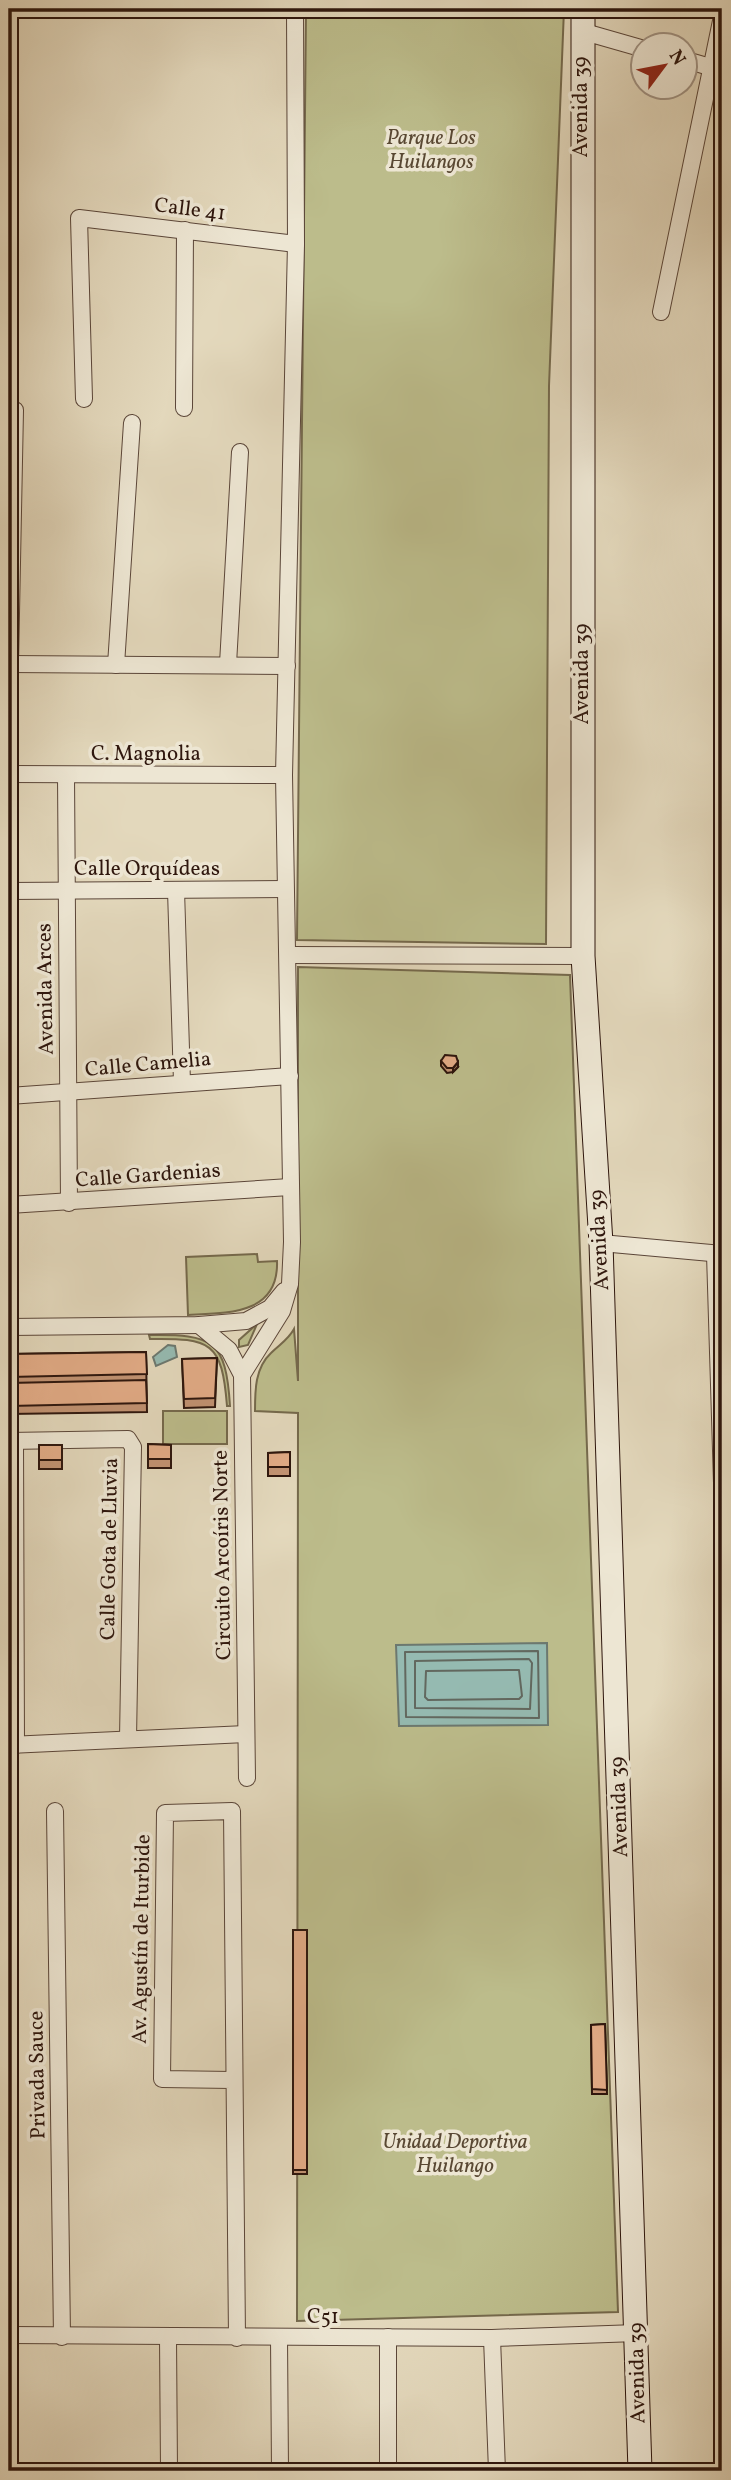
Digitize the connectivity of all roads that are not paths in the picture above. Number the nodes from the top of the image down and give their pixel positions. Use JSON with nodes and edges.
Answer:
{"nodes":[{"id":1,"x":295,"y":9,"type":"edge"},
{"id":2,"x":722,"y":16,"type":"edge"},
{"id":3,"x":582,"y":20,"type":"edge"},
{"id":4,"x":630,"y":43,"type":"edge"},
{"id":5,"x":700,"y":64,"type":"edge"},
{"id":6,"x":717,"y":69,"type":"edge"},
{"id":7,"x":185,"y":230,"type":"junction"},
{"id":8,"x":296,"y":244,"type":"junction"},
{"id":9,"x":661,"y":312,"type":"dead end"},
{"id":10,"x":84,"y":399,"type":"dead end"},
{"id":11,"x":184,"y":408,"type":"dead end"},
{"id":12,"x":15,"y":410,"type":"dead end"},
{"id":13,"x":132,"y":422,"type":"dead end"},
{"id":14,"x":240,"y":453,"type":"dead end"},
{"id":15,"x":10,"y":664,"type":"edge"},
{"id":16,"x":228,"y":664,"type":"junction"},
{"id":17,"x":116,"y":665,"type":"junction"},
{"id":18,"x":287,"y":666,"type":"junction"},
{"id":19,"x":9,"y":774,"type":"edge"},
{"id":20,"x":66,"y":775,"type":"junction"},
{"id":21,"x":284,"y":775,"type":"junction"},
{"id":22,"x":285,"y":889,"type":"junction"},
{"id":23,"x":66,"y":890,"type":"junction"},
{"id":24,"x":176,"y":890,"type":"junction"},
{"id":25,"x":9,"y":891,"type":"edge"},
{"id":26,"x":289,"y":955,"type":"junction"},
{"id":27,"x":583,"y":956,"type":"junction"},
{"id":28,"x":290,"y":1076,"type":"junction"},
{"id":29,"x":182,"y":1082,"type":"junction"},
{"id":30,"x":68,"y":1093,"type":"junction"},
{"id":31,"x":9,"y":1096,"type":"edge"},
{"id":32,"x":290,"y":1187,"type":"junction"},
{"id":33,"x":69,"y":1203,"type":"junction"},
{"id":34,"x":9,"y":1205,"type":"edge"},
{"id":35,"x":601,"y":1243,"type":"junction"},
{"id":36,"x":719,"y":1254,"type":"edge"},
{"id":37,"x":290,"y":1284,"type":"junction"},
{"id":38,"x":199,"y":1325,"type":"junction"},
{"id":39,"x":9,"y":1327,"type":"edge"},
{"id":40,"x":242,"y":1375,"type":"junction"},
{"id":41,"x":12,"y":1441,"type":"edge"},
{"id":42,"x":722,"y":1483,"type":"edge"},
{"id":43,"x":246,"y":1734,"type":"junction"},
{"id":44,"x":128,"y":1740,"type":"junction"},
{"id":45,"x":13,"y":1745,"type":"edge"},
{"id":46,"x":247,"y":1778,"type":"dead end"},
{"id":47,"x":55,"y":1811,"type":"dead end"},
{"id":48,"x":232,"y":2080,"type":"junction"},
{"id":49,"x":637,"y":2333,"type":"junction"},
{"id":50,"x":9,"y":2335,"type":"edge"},
{"id":51,"x":62,"y":2337,"type":"junction"},
{"id":52,"x":388,"y":2337,"type":"junction"},
{"id":53,"x":168,"y":2338,"type":"junction"},
{"id":54,"x":237,"y":2338,"type":"junction"},
{"id":55,"x":279,"y":2338,"type":"junction"},
{"id":56,"x":492,"y":2338,"type":"junction"},
{"id":57,"x":169,"y":2471,"type":"edge"},
{"id":58,"x":280,"y":2471,"type":"edge"},
{"id":59,"x":388,"y":2471,"type":"edge"},
{"id":60,"x":497,"y":2471,"type":"edge"},
{"id":61,"x":640,"y":2471,"type":"edge"}],
"edges":[{"from":1,"to":8,"type":"street"},
{"from":2,"to":6,"type":"street"},
{"from":3,"to":4,"type":"street"},
{"from":3,"to":27,"type":"street","name":"Avenida 39"},
{"from":5,"to":6,"type":"street"},
{"from":6,"to":9,"type":"street"},
{"from":7,"to":8,"type":"street","name":"Calle 41"},
{"from":7,"to":10,"type":"street","name":"Calle 41"},
{"from":7,"to":11,"type":"street"},
{"from":8,"to":18,"type":"street"},
{"from":12,"to":15,"type":"street"},
{"from":13,"to":17,"type":"street"},
{"from":14,"to":16,"type":"street"},
{"from":15,"to":17,"type":"street"},
{"from":16,"to":17,"type":"street"},
{"from":16,"to":18,"type":"street"},
{"from":18,"to":21,"type":"street"},
{"from":19,"to":20,"type":"street","name":"C. Magnolia"},
{"from":20,"to":21,"type":"street","name":"C. Magnolia"},
{"from":20,"to":23,"type":"street","name":"Avenida Arces"},
{"from":21,"to":22,"type":"street"},
{"from":22,"to":24,"type":"street","name":"Calle Orquídeas"},
{"from":22,"to":26,"type":"street"},
{"from":23,"to":24,"type":"street","name":"Calle Orquídeas"},
{"from":23,"to":25,"type":"street","name":"Calle Orquídeas"},
{"from":23,"to":30,"type":"street","name":"Avenida Arces"},
{"from":24,"to":29,"type":"street"},
{"from":26,"to":27,"type":"street"},
{"from":26,"to":28,"type":"street"},
{"from":27,"to":35,"type":"street","name":"Avenida 39"},
{"from":28,"to":29,"type":"street","name":"Calle Camelia"},
{"from":28,"to":32,"type":"street"},
{"from":29,"to":30,"type":"street","name":"Calle Camelia"},
{"from":30,"to":31,"type":"street","name":"Calle Camelia"},
{"from":30,"to":33,"type":"street","name":"Avenida Arces"},
{"from":32,"to":33,"type":"street","name":"Calle Gardenias"},
{"from":32,"to":37,"type":"street"},
{"from":33,"to":34,"type":"street","name":"Calle Gardenias"},
{"from":35,"to":36,"type":"street"},
{"from":35,"to":49,"type":"street","name":"Avenida 39"},
{"from":36,"to":42,"type":"street"},
{"from":37,"to":38,"type":"street"},
{"from":37,"to":40,"type":"street"},
{"from":38,"to":39,"type":"street"},
{"from":38,"to":40,"type":"street"},
{"from":40,"to":43,"type":"street","name":"Circuito Arcoíris Norte"},
{"from":41,"to":44,"type":"street","name":"Calle Gota de Lluvia"},
{"from":41,"to":45,"type":"street"},
{"from":43,"to":44,"type":"street"},
{"from":43,"to":46,"type":"street","name":"Circuito Arcoíris Norte"},
{"from":44,"to":45,"type":"street"},
{"from":47,"to":51,"type":"street","name":"Privada Sauce"},
{"from":48,"to":48,"type":"street","name":"Av. Agustín de Iturbide"},
{"from":48,"to":54,"type":"street","name":"Av. Agustín de Iturbide"},
{"from":49,"to":56,"type":"street","name":"C51"},
{"from":49,"to":61,"type":"street","name":"Avenida 39"},
{"from":50,"to":51,"type":"street","name":"C51"},
{"from":51,"to":53,"type":"street","name":"C51"},
{"from":52,"to":55,"type":"street","name":"C51"},
{"from":52,"to":56,"type":"street","name":"C51"},
{"from":52,"to":59,"type":"street"},
{"from":53,"to":54,"type":"street","name":"C51"},
{"from":53,"to":57,"type":"street"},
{"from":54,"to":55,"type":"street","name":"C51"},
{"from":55,"to":58,"type":"street"},
{"from":56,"to":60,"type":"street"}]}
